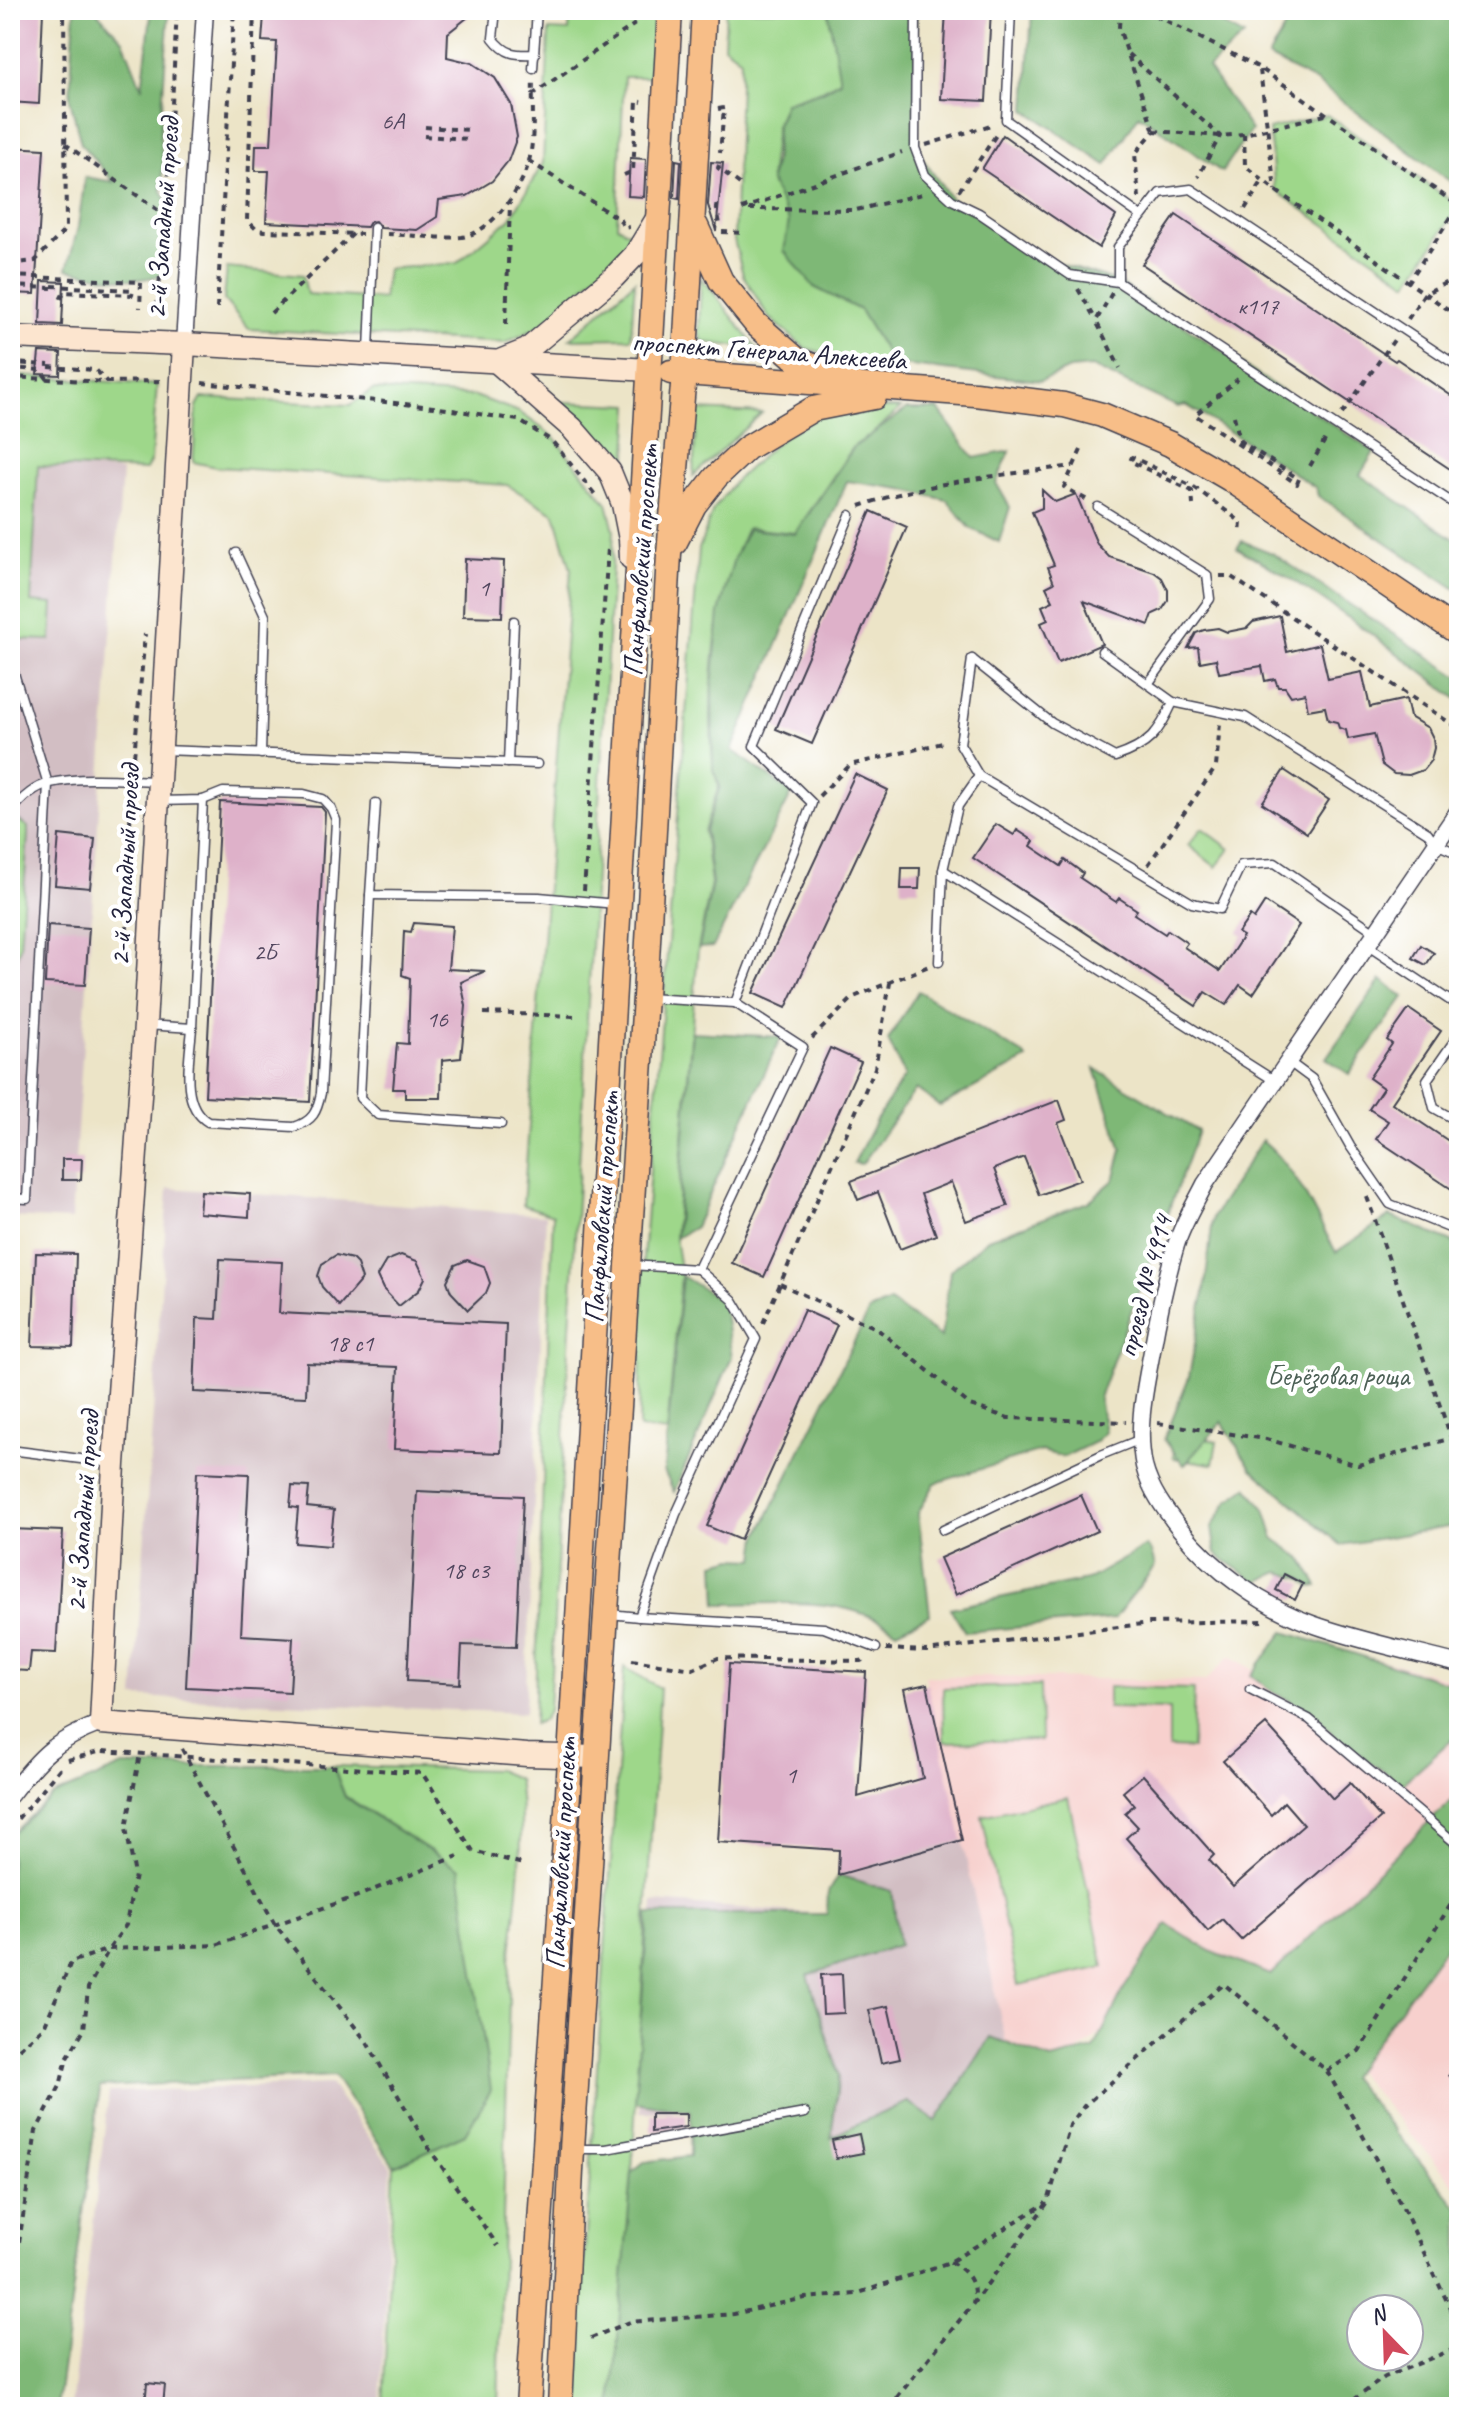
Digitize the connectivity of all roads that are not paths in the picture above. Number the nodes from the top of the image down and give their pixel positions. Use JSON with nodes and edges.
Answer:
{"nodes":[{"id":1,"x":205,"y":10,"type":"edge"},
{"id":2,"x":496,"y":10,"type":"edge"},
{"id":3,"x":537,"y":10,"type":"edge"},
{"id":4,"x":670,"y":10,"type":"edge"},
{"id":5,"x":704,"y":10,"type":"edge"},
{"id":6,"x":916,"y":10,"type":"edge"},
{"id":7,"x":1011,"y":10,"type":"edge"},
{"id":8,"x":535,"y":54,"type":"junction"},
{"id":9,"x":533,"y":69,"type":"road end"},
{"id":10,"x":1141,"y":216,"type":"junction"},
{"id":11,"x":658,"y":217,"type":"junction"},
{"id":12,"x":693,"y":217,"type":"junction"},
{"id":13,"x":374,"y":231,"type":"road end"},
{"id":14,"x":1118,"y":282,"type":"junction"},
{"id":15,"x":10,"y":337,"type":"edge"},
{"id":16,"x":184,"y":344,"type":"junction"},
{"id":17,"x":368,"y":354,"type":"junction"},
{"id":18,"x":497,"y":362,"type":"junction"},
{"id":19,"x":1459,"y":367,"type":"edge"},
{"id":20,"x":650,"y":370,"type":"junction"},
{"id":21,"x":684,"y":373,"type":"junction"},
{"id":22,"x":904,"y":390,"type":"junction"},
{"id":23,"x":1098,"y":507,"type":"road end"},
{"id":24,"x":1459,"y":507,"type":"edge"},
{"id":25,"x":850,"y":515,"type":"road end"},
{"id":26,"x":236,"y":553,"type":"dead end"},
{"id":27,"x":669,"y":554,"type":"junction"},
{"id":28,"x":514,"y":621,"type":"dead end"},
{"id":29,"x":1459,"y":633,"type":"edge"},
{"id":30,"x":634,"y":646,"type":"junction"},
{"id":31,"x":1102,"y":651,"type":"dead end"},
{"id":32,"x":10,"y":660,"type":"edge"},
{"id":33,"x":1148,"y":684,"type":"junction"},
{"id":34,"x":1173,"y":702,"type":"junction"},
{"id":35,"x":160,"y":750,"type":"junction"},
{"id":36,"x":261,"y":754,"type":"junction"},
{"id":37,"x":508,"y":763,"type":"junction"},
{"id":38,"x":537,"y":764,"type":"dead end"},
{"id":39,"x":979,"y":776,"type":"junction"},
{"id":40,"x":48,"y":784,"type":"junction"},
{"id":41,"x":158,"y":791,"type":"junction"},
{"id":42,"x":203,"y":800,"type":"junction"},
{"id":43,"x":376,"y":803,"type":"dead end"},
{"id":44,"x":1459,"y":810,"type":"edge"},
{"id":45,"x":10,"y":813,"type":"edge"},
{"id":46,"x":1436,"y":844,"type":"junction"},
{"id":47,"x":1459,"y":854,"type":"edge"},
{"id":48,"x":943,"y":870,"type":"junction"},
{"id":49,"x":370,"y":895,"type":"junction"},
{"id":50,"x":617,"y":904,"type":"junction"},
{"id":51,"x":1371,"y":939,"type":"junction"},
{"id":52,"x":939,"y":962,"type":"road end"},
{"id":53,"x":645,"y":997,"type":"junction"},
{"id":54,"x":735,"y":1003,"type":"junction"},
{"id":55,"x":1459,"y":1014,"type":"edge"},
{"id":56,"x":145,"y":1025,"type":"junction"},
{"id":57,"x":192,"y":1028,"type":"junction"},
{"id":58,"x":1459,"y":1034,"type":"edge"},
{"id":59,"x":1288,"y":1061,"type":"junction"},
{"id":60,"x":1275,"y":1081,"type":"junction"},
{"id":61,"x":1459,"y":1122,"type":"edge"},
{"id":62,"x":501,"y":1124,"type":"dead end"},
{"id":63,"x":10,"y":1198,"type":"edge"},
{"id":64,"x":1459,"y":1232,"type":"edge"},
{"id":65,"x":628,"y":1265,"type":"junction"},
{"id":66,"x":698,"y":1269,"type":"junction"},
{"id":67,"x":1141,"y":1439,"type":"junction"},
{"id":68,"x":10,"y":1450,"type":"edge"},
{"id":69,"x":114,"y":1464,"type":"junction"},
{"id":70,"x":943,"y":1530,"type":"dead end"},
{"id":71,"x":606,"y":1614,"type":"junction"},
{"id":72,"x":639,"y":1617,"type":"junction"},
{"id":73,"x":876,"y":1648,"type":"road end"},
{"id":74,"x":1458,"y":1662,"type":"edge"},
{"id":75,"x":1250,"y":1689,"type":"dead end"},
{"id":76,"x":101,"y":1723,"type":"junction"},
{"id":77,"x":570,"y":1756,"type":"junction"},
{"id":78,"x":596,"y":1757,"type":"junction"},
{"id":79,"x":10,"y":1795,"type":"edge"},
{"id":80,"x":1459,"y":1846,"type":"edge"},
{"id":81,"x":805,"y":2113,"type":"dead end"},
{"id":82,"x":572,"y":2149,"type":"junction"},
{"id":83,"x":528,"y":2407,"type":"edge"},
{"id":84,"x":560,"y":2407,"type":"edge"}],
"edges":[{"from":1,"to":16,"type":"street","name":"2-й Западный проезд"},
{"from":2,"to":8,"type":"lane"},
{"from":3,"to":8,"type":"lane"},
{"from":4,"to":11,"type":"main road","name":"Панфиловский проспект"},
{"from":5,"to":12,"type":"main road","name":"Панфиловский проспект"},
{"from":6,"to":14,"type":"lane"},
{"from":7,"to":10,"type":"lane"},
{"from":8,"to":9,"type":"lane"},
{"from":10,"to":14,"type":"lane"},
{"from":10,"to":19,"type":"lane"},
{"from":11,"to":18,"type":"street"},
{"from":11,"to":20,"type":"main road","name":"Панфиловский проспект"},
{"from":12,"to":21,"type":"main road","name":"Панфиловский проспект"},
{"from":12,"to":22,"type":"main road"},
{"from":13,"to":17,"type":"lane"},
{"from":14,"to":24,"type":"lane"},
{"from":15,"to":16,"type":"street","name":"проспект Генерала Алексеева"},
{"from":16,"to":17,"type":"street","name":"проспект Генерала Алексеева"},
{"from":16,"to":35,"type":"street","name":"2-й Западный проезд"},
{"from":17,"to":18,"type":"street","name":"проспект Генерала Алексеева"},
{"from":18,"to":20,"type":"street","name":"проспект Генерала Алексеева"},
{"from":18,"to":30,"type":"street"},
{"from":20,"to":21,"type":"main road","name":"проспект Генерала Алексеева"},
{"from":20,"to":30,"type":"main road","name":"Панфиловский проспект"},
{"from":21,"to":22,"type":"main road","name":"проспект Генерала Алексеева"},
{"from":21,"to":27,"type":"main road","name":"Панфиловский проспект"},
{"from":22,"to":27,"type":"main road"},
{"from":22,"to":29,"type":"main road","name":"проспект Генерала Алексеева"},
{"from":23,"to":33,"type":"lane"},
{"from":25,"to":54,"type":"lane"},
{"from":26,"to":36,"type":"lane"},
{"from":27,"to":53,"type":"main road","name":"Панфиловский проспект"},
{"from":28,"to":37,"type":"lane"},
{"from":30,"to":50,"type":"main road","name":"Панфиловский проспект"},
{"from":31,"to":33,"type":"lane"},
{"from":32,"to":40,"type":"lane"},
{"from":33,"to":34,"type":"lane"},
{"from":34,"to":39,"type":"lane"},
{"from":34,"to":46,"type":"lane"},
{"from":35,"to":36,"type":"lane"},
{"from":35,"to":41,"type":"street","name":"2-й Западный проезд"},
{"from":36,"to":37,"type":"lane"},
{"from":37,"to":38,"type":"lane"},
{"from":39,"to":48,"type":"lane"},
{"from":39,"to":51,"type":"lane"},
{"from":40,"to":41,"type":"lane"},
{"from":40,"to":45,"type":"lane"},
{"from":40,"to":63,"type":"lane"},
{"from":41,"to":42,"type":"lane"},
{"from":41,"to":56,"type":"street","name":"2-й Западный проезд"},
{"from":42,"to":57,"type":"lane"},
{"from":42,"to":57,"type":"lane"},
{"from":43,"to":49,"type":"lane"},
{"from":44,"to":46,"type":"street","name":"проезд № 4914"},
{"from":46,"to":47,"type":"lane"},
{"from":46,"to":51,"type":"street","name":"проезд № 4914"},
{"from":48,"to":52,"type":"lane"},
{"from":48,"to":60,"type":"lane"},
{"from":49,"to":50,"type":"lane"},
{"from":49,"to":62,"type":"lane"},
{"from":50,"to":77,"type":"main road","name":"Панфиловский проспект"},
{"from":51,"to":55,"type":"lane"},
{"from":51,"to":59,"type":"street","name":"проезд № 4914"},
{"from":53,"to":54,"type":"lane"},
{"from":53,"to":65,"type":"main road","name":"Панфиловский проспект"},
{"from":54,"to":66,"type":"lane"},
{"from":56,"to":57,"type":"lane"},
{"from":56,"to":69,"type":"street","name":"2-й Западный проезд"},
{"from":58,"to":61,"type":"lane"},
{"from":59,"to":60,"type":"street","name":"проезд № 4914"},
{"from":59,"to":64,"type":"lane"},
{"from":60,"to":67,"type":"street","name":"проезд № 4914"},
{"from":65,"to":66,"type":"lane"},
{"from":65,"to":71,"type":"main road","name":"Панфиловский проспект"},
{"from":66,"to":72,"type":"lane"},
{"from":67,"to":70,"type":"lane"},
{"from":67,"to":74,"type":"street","name":"проезд № 4914"},
{"from":68,"to":69,"type":"lane"},
{"from":69,"to":76,"type":"street","name":"2-й Западный проезд"},
{"from":71,"to":72,"type":"lane"},
{"from":71,"to":78,"type":"main road","name":"Панфиловский проспект"},
{"from":72,"to":73,"type":"lane"},
{"from":75,"to":80,"type":"lane"},
{"from":76,"to":77,"type":"street"},
{"from":76,"to":79,"type":"street"},
{"from":77,"to":78,"type":"street"},
{"from":77,"to":83,"type":"main road","name":"Панфиловский проспект"},
{"from":78,"to":82,"type":"main road","name":"Панфиловский проспект"},
{"from":81,"to":82,"type":"lane"},
{"from":82,"to":84,"type":"main road","name":"Панфиловский проспект"}]}
